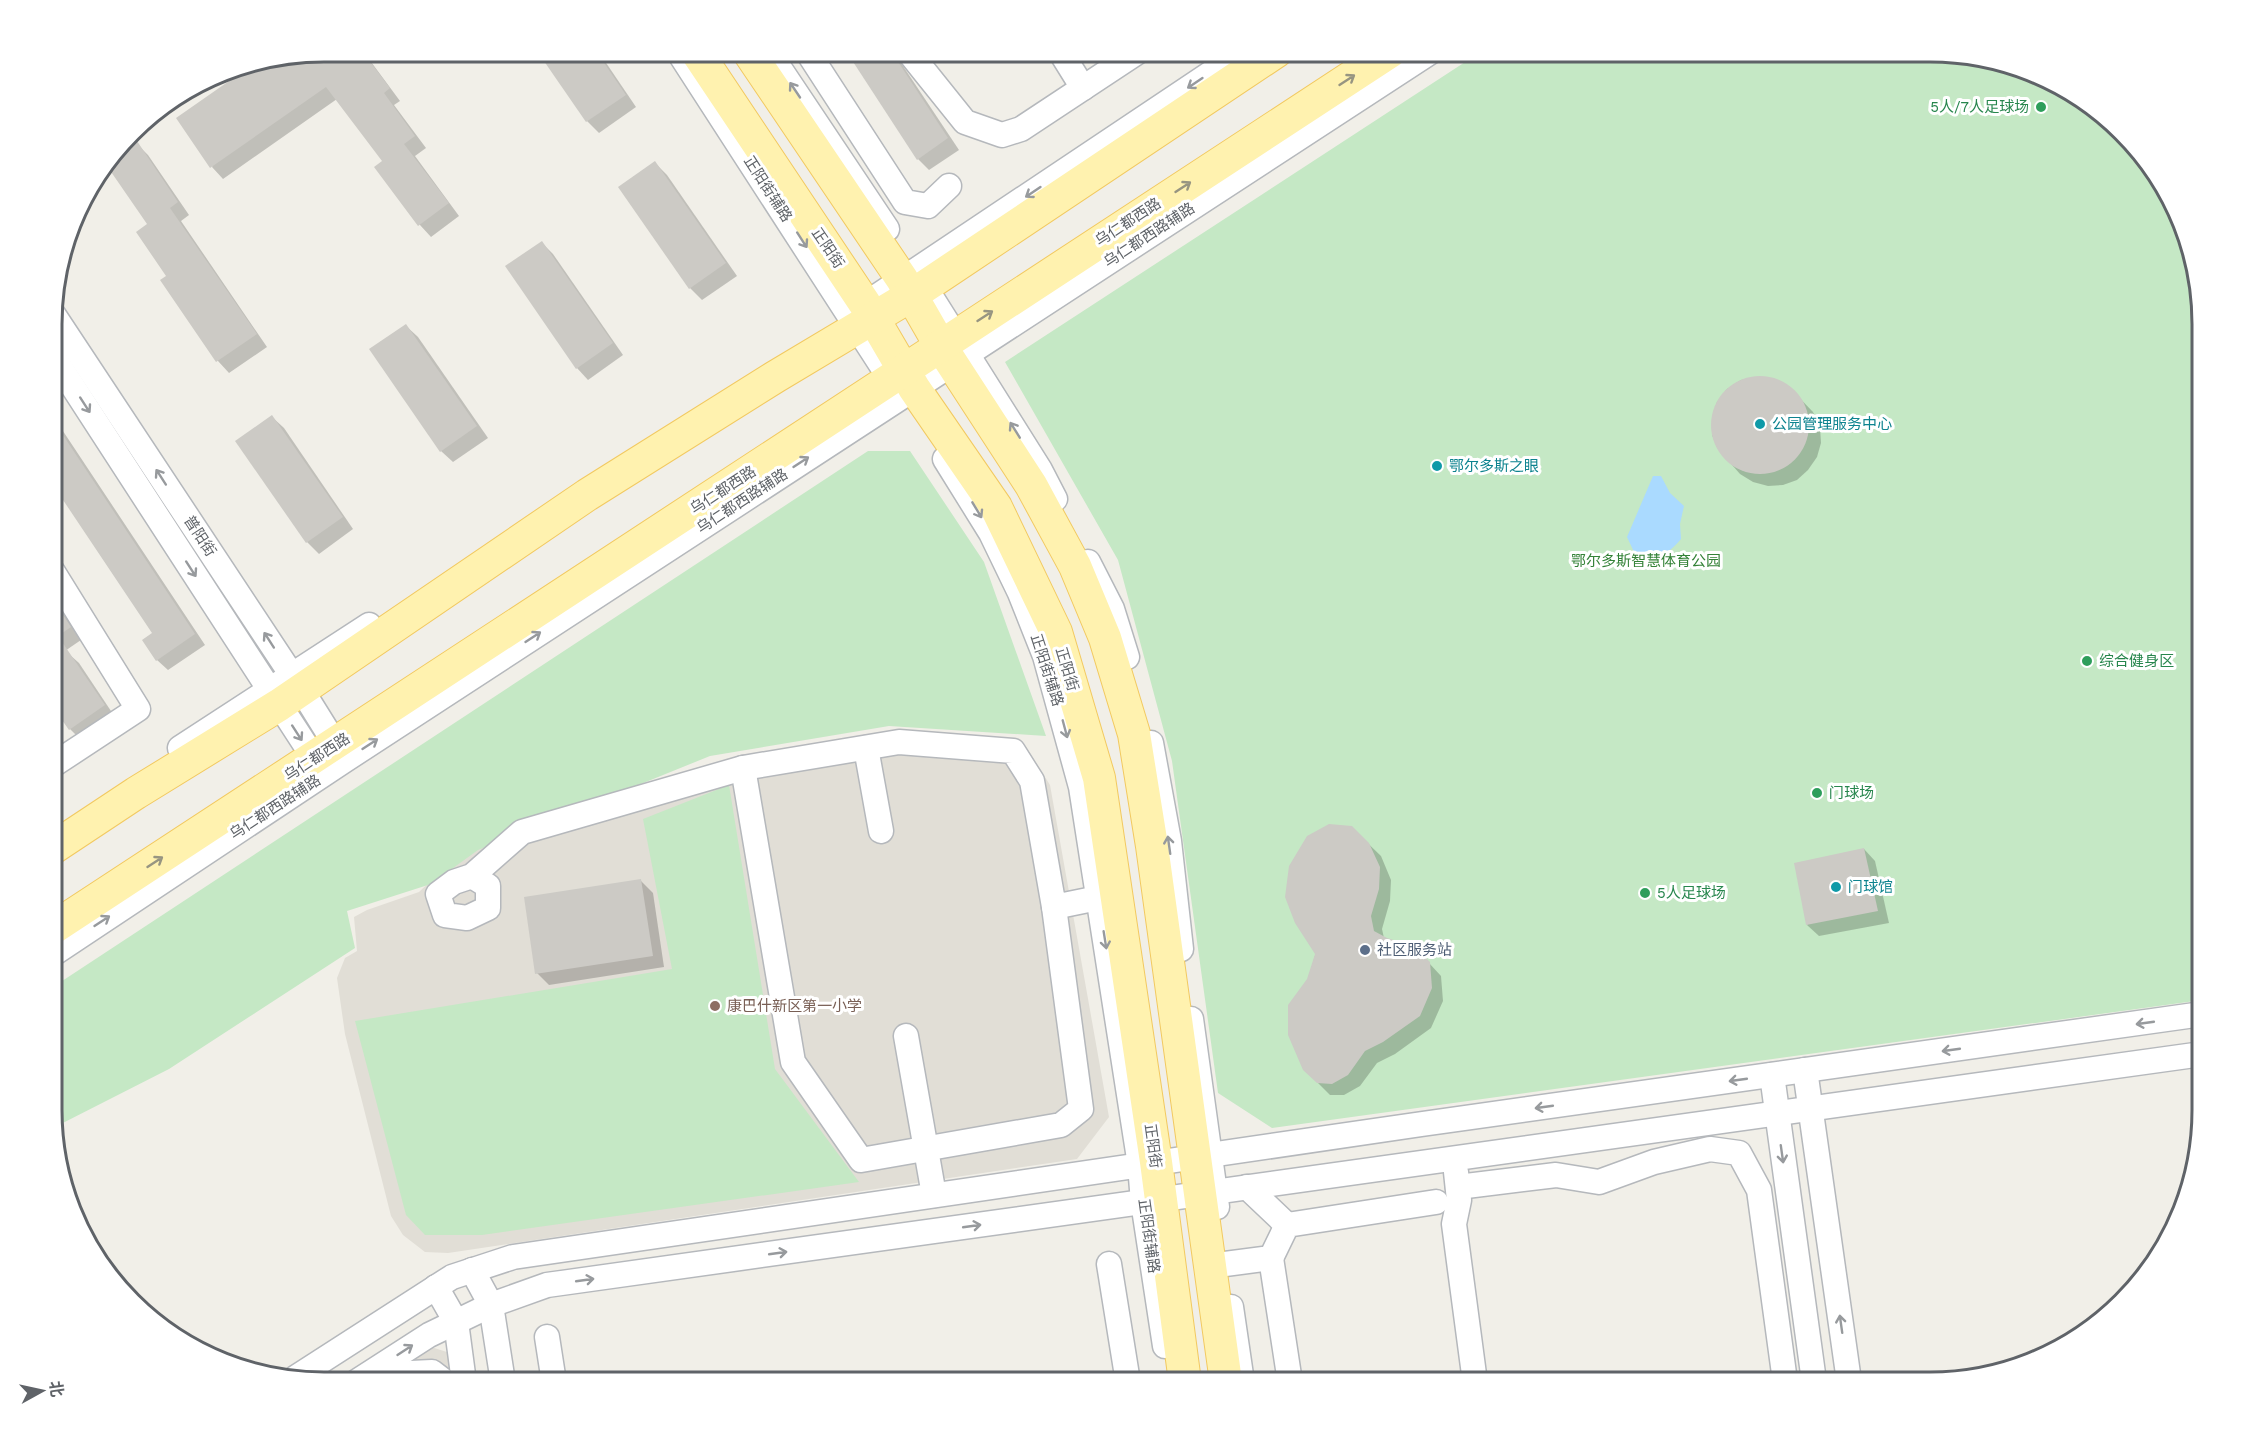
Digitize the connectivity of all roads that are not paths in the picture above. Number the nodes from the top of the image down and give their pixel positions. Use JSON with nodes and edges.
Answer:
{"nodes":[{"id":1,"x":686,"y":62,"type":"edge"},
{"id":2,"x":703,"y":62,"type":"edge"},
{"id":3,"x":756,"y":62,"type":"edge"},
{"id":4,"x":775,"y":62,"type":"edge"},
{"id":5,"x":814,"y":62,"type":"edge"},
{"id":6,"x":917,"y":62,"type":"edge"},
{"id":7,"x":1067,"y":62,"type":"edge"},
{"id":8,"x":1122,"y":62,"type":"edge"},
{"id":9,"x":1228,"y":62,"type":"edge"},
{"id":10,"x":1260,"y":62,"type":"edge"},
{"id":11,"x":1375,"y":62,"type":"edge"},
{"id":12,"x":1414,"y":62,"type":"edge"},
{"id":13,"x":1083,"y":88,"type":"junction"},
{"id":14,"x":950,"y":186,"type":"dead end"},
{"id":15,"x":914,"y":283,"type":"junction"},
{"id":16,"x":861,"y":316,"type":"junction"},
{"id":17,"x":62,"y":329,"type":"edge"},
{"id":18,"x":954,"y":349,"type":"junction"},
{"id":19,"x":62,"y":372,"type":"edge"},
{"id":20,"x":903,"y":383,"type":"junction"},
{"id":21,"x":62,"y":587,"type":"edge"},
{"id":22,"x":286,"y":690,"type":"junction"},
{"id":23,"x":866,"y":748,"type":"junction"},
{"id":24,"x":62,"y":759,"type":"edge"},
{"id":25,"x":330,"y":759,"type":"junction"},
{"id":26,"x":743,"y":768,"type":"junction"},
{"id":27,"x":62,"y":824,"type":"edge"},
{"id":28,"x":881,"y":831,"type":"dead end"},
{"id":29,"x":62,"y":842,"type":"edge"},
{"id":30,"x":472,"y":876,"type":"dead end"},
{"id":31,"x":1098,"y":898,"type":"junction"},
{"id":32,"x":1054,"y":907,"type":"junction"},
{"id":33,"x":62,"y":923,"type":"edge"},
{"id":34,"x":62,"y":948,"type":"edge"},
{"id":35,"x":2192,"y":1015,"type":"edge"},
{"id":36,"x":906,"y":1036,"type":"dead end"},
{"id":37,"x":2192,"y":1055,"type":"edge"},
{"id":38,"x":1805,"y":1070,"type":"junction"},
{"id":39,"x":1772,"y":1075,"type":"junction"},
{"id":40,"x":1810,"y":1108,"type":"junction"},
{"id":41,"x":1776,"y":1113,"type":"junction"},
{"id":42,"x":927,"y":1148,"type":"junction"},
{"id":43,"x":1204,"y":1155,"type":"junction"},
{"id":44,"x":1455,"y":1158,"type":"junction"},
{"id":45,"x":1148,"y":1163,"type":"junction"},
{"id":46,"x":1246,"y":1187,"type":"junction"},
{"id":47,"x":1458,"y":1187,"type":"junction"},
{"id":48,"x":1208,"y":1192,"type":"junction"},
{"id":49,"x":934,"y":1195,"type":"junction"},
{"id":50,"x":1151,"y":1200,"type":"junction"},
{"id":51,"x":1436,"y":1202,"type":"dead end"},
{"id":52,"x":1287,"y":1225,"type":"junction"},
{"id":53,"x":1271,"y":1258,"type":"junction"},
{"id":54,"x":1109,"y":1264,"type":"dead end"},
{"id":55,"x":1226,"y":1264,"type":"junction"},
{"id":56,"x":472,"y":1270,"type":"junction"},
{"id":57,"x":436,"y":1287,"type":"junction"},
{"id":58,"x":491,"y":1305,"type":"junction"},
{"id":59,"x":456,"y":1322,"type":"junction"},
{"id":60,"x":547,"y":1337,"type":"dead end"},
{"id":61,"x":306,"y":1371,"type":"edge"},
{"id":62,"x":372,"y":1372,"type":"edge"},
{"id":63,"x":463,"y":1372,"type":"edge"},
{"id":64,"x":501,"y":1372,"type":"edge"},
{"id":65,"x":552,"y":1372,"type":"edge"},
{"id":66,"x":1126,"y":1372,"type":"edge"},
{"id":67,"x":1169,"y":1372,"type":"edge"},
{"id":68,"x":1183,"y":1372,"type":"edge"},
{"id":69,"x":1225,"y":1372,"type":"edge"},
{"id":70,"x":1241,"y":1372,"type":"edge"},
{"id":71,"x":1288,"y":1372,"type":"edge"},
{"id":72,"x":1474,"y":1372,"type":"edge"},
{"id":73,"x":1784,"y":1372,"type":"edge"},
{"id":74,"x":1813,"y":1372,"type":"edge"},
{"id":75,"x":1848,"y":1372,"type":"edge"}],
"edges":[{"from":1,"to":16,"type":"street","name":"正阳街辅路","one_way":true},
{"from":2,"to":16,"type":"main road","name":"正阳街"},
{"from":3,"to":15,"type":"main road"},
{"from":15,"to":4,"type":"street","one_way":true},
{"from":5,"to":14,"type":"street"},
{"from":6,"to":13,"type":"street"},
{"from":7,"to":13,"type":"street"},
{"from":8,"to":13,"type":"street"},
{"from":9,"to":15,"type":"street","one_way":true},
{"from":10,"to":15,"type":"main road"},
{"from":18,"to":11,"type":"main road","name":"乌仁都西路","one_way":true},
{"from":12,"to":18,"type":"street","name":"乌仁都西路辅路"},
{"from":15,"to":16,"type":"main road"},
{"from":15,"to":18,"type":"main road"},
{"from":16,"to":20,"type":"main road","name":"正阳街"},
{"from":16,"to":22,"type":"main road"},
{"from":22,"to":17,"type":"street","name":"普阳街","one_way":true},
{"from":18,"to":20,"type":"main road","name":"乌仁都西路"},
{"from":43,"to":18,"type":"main road","one_way":true},
{"from":19,"to":22,"type":"street","name":"普阳街","one_way":true},
{"from":25,"to":20,"type":"main road","name":"乌仁都西路","one_way":true},
{"from":20,"to":31,"type":"street","name":"正阳街辅路","one_way":true},
{"from":20,"to":45,"type":"main road","name":"正阳街"},
{"from":21,"to":24,"type":"street"},
{"from":22,"to":25,"type":"street","name":"普阳街"},
{"from":22,"to":27,"type":"street"},
{"from":22,"to":29,"type":"main road"},
{"from":23,"to":26,"type":"street"},
{"from":23,"to":28,"type":"street"},
{"from":23,"to":32,"type":"street"},
{"from":33,"to":25,"type":"main road","name":"乌仁都西路","one_way":true},
{"from":34,"to":25,"type":"street","name":"乌仁都西路辅路","one_way":true},
{"from":26,"to":30,"type":"street"},
{"from":26,"to":42,"type":"street"},
{"from":31,"to":32,"type":"street"},
{"from":31,"to":45,"type":"street","name":"正阳街辅路","one_way":true},
{"from":32,"to":42,"type":"street"},
{"from":35,"to":38,"type":"street","one_way":true},
{"from":36,"to":42,"type":"street"},
{"from":37,"to":40,"type":"street"},
{"from":38,"to":39,"type":"street"},
{"from":38,"to":40,"type":"street"},
{"from":39,"to":41,"type":"street"},
{"from":39,"to":43,"type":"street","one_way":true},
{"from":40,"to":41,"type":"street"},
{"from":75,"to":40,"type":"street","one_way":true},
{"from":41,"to":44,"type":"street"},
{"from":41,"to":74,"type":"street","one_way":true},
{"from":42,"to":49,"type":"street"},
{"from":43,"to":45,"type":"street"},
{"from":43,"to":48,"type":"main road"},
{"from":44,"to":46,"type":"street"},
{"from":44,"to":47,"type":"street"},
{"from":45,"to":49,"type":"street"},
{"from":45,"to":50,"type":"main road","name":"正阳街"},
{"from":46,"to":48,"type":"street"},
{"from":46,"to":52,"type":"street"},
{"from":47,"to":72,"type":"street"},
{"from":47,"to":73,"type":"street"},
{"from":48,"to":50,"type":"street"},
{"from":48,"to":55,"type":"street"},
{"from":48,"to":69,"type":"main road"},
{"from":49,"to":56,"type":"street"},
{"from":58,"to":50,"type":"street","one_way":true},
{"from":50,"to":67,"type":"street","name":"正阳街辅路"},
{"from":50,"to":68,"type":"main road","name":"正阳街"},
{"from":51,"to":52,"type":"street"},
{"from":52,"to":53,"type":"street"},
{"from":53,"to":55,"type":"street"},
{"from":53,"to":71,"type":"street"},
{"from":54,"to":66,"type":"street"},
{"from":55,"to":70,"type":"street"},
{"from":56,"to":57,"type":"street"},
{"from":56,"to":58,"type":"street"},
{"from":57,"to":59,"type":"street"},
{"from":57,"to":61,"type":"street"},
{"from":58,"to":59,"type":"street"},
{"from":58,"to":64,"type":"street"},
{"from":62,"to":59,"type":"street","one_way":true},
{"from":59,"to":63,"type":"street"},
{"from":60,"to":65,"type":"street"}]}
